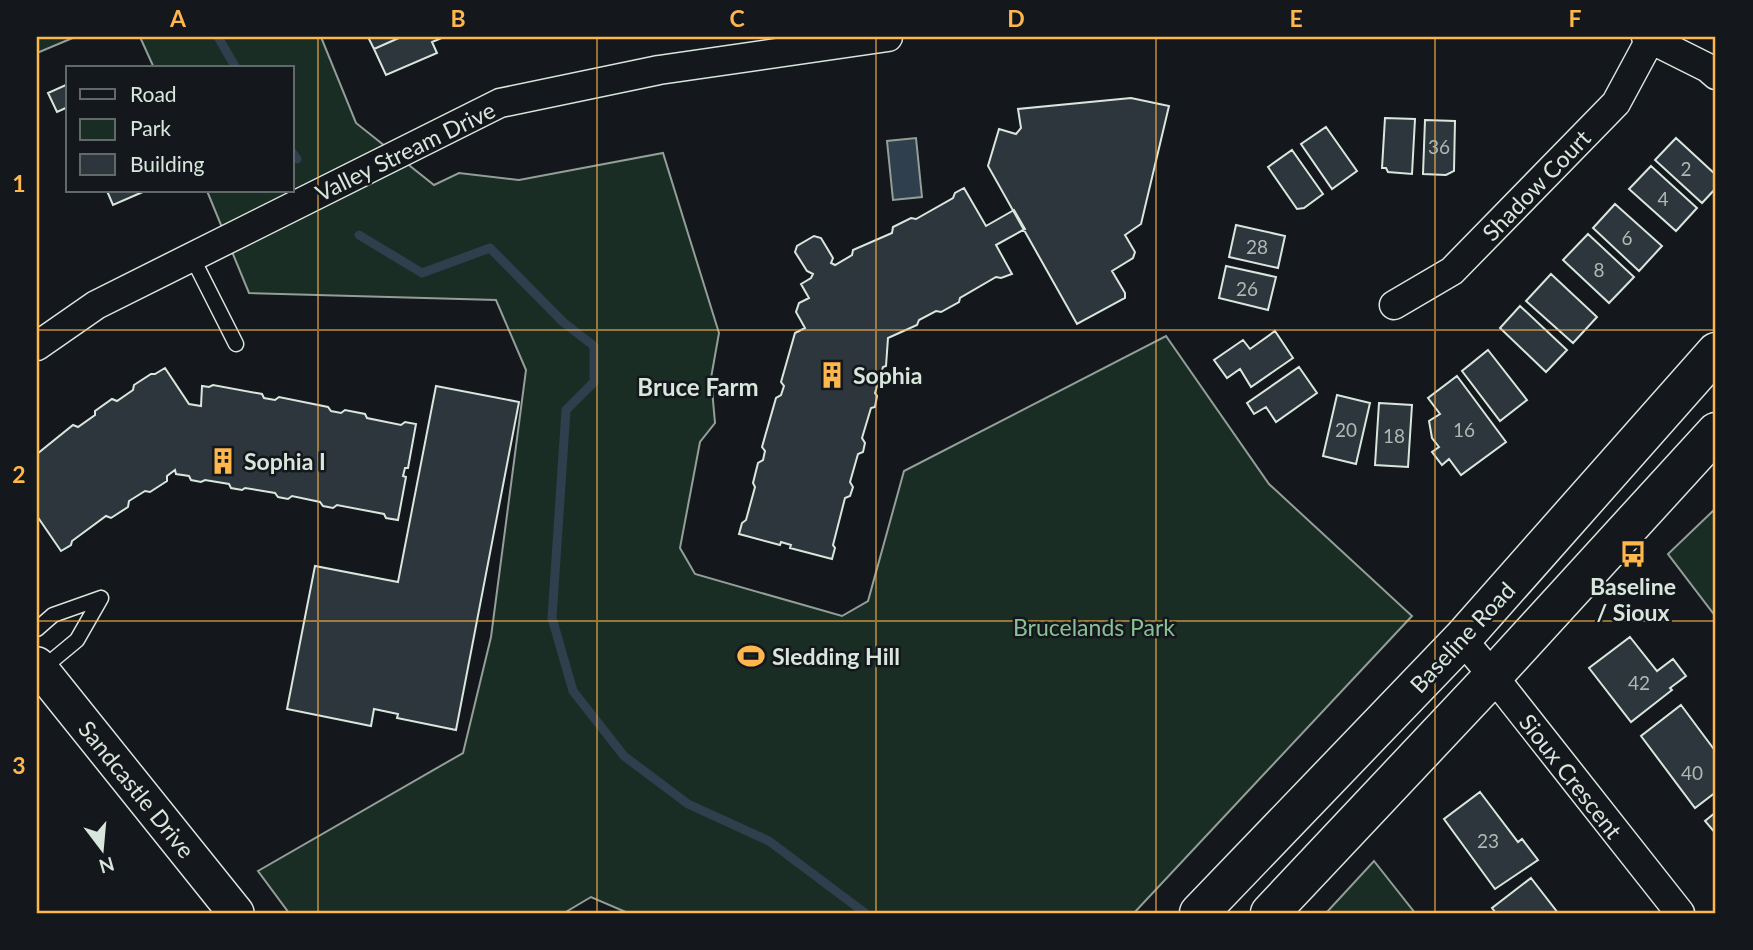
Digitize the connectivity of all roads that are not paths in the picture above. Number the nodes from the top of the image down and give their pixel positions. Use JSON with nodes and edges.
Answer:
{"nodes":[{"id":1,"x":888,"y":37,"type":"edge"},
{"id":2,"x":1648,"y":38,"type":"edge"},
{"id":3,"x":1716,"y":75,"type":"edge"},
{"id":4,"x":192,"y":257,"type":"junction"},
{"id":5,"x":1394,"y":305,"type":"dead end"},
{"id":6,"x":236,"y":344,"type":"dead end"},
{"id":7,"x":37,"y":346,"type":"edge"},
{"id":8,"x":1716,"y":352,"type":"edge"},
{"id":9,"x":1716,"y":432,"type":"edge"},
{"id":10,"x":1716,"y":447,"type":"edge"},
{"id":11,"x":1668,"y":485,"type":"junction"},
{"id":12,"x":37,"y":629,"type":"edge"},
{"id":13,"x":1462,"y":639,"type":"junction"},
{"id":14,"x":1493,"y":676,"type":"junction"},
{"id":15,"x":41,"y":677,"type":"edge"},
{"id":16,"x":236,"y":913,"type":"edge"},
{"id":17,"x":1199,"y":913,"type":"edge"},
{"id":18,"x":1270,"y":913,"type":"edge"},
{"id":19,"x":1680,"y":913,"type":"edge"}],
"edges":[{"from":1,"to":4,"type":"street","name":"Valley Stream Drive"},
{"from":2,"to":3,"type":"street"},
{"from":2,"to":5,"type":"street","name":"Shadow Court"},
{"from":4,"to":6,"type":"lane"},
{"from":4,"to":7,"type":"street","name":"Valley Stream Drive"},
{"from":8,"to":13,"type":"main road","name":"Baseline Road"},
{"from":9,"to":11,"type":"main road"},
{"from":10,"to":11,"type":"main road"},
{"from":11,"to":14,"type":"main road"},
{"from":12,"to":15,"type":"lane"},
{"from":13,"to":14,"type":"street","name":"Sioux Crescent"},
{"from":13,"to":17,"type":"main road","name":"Baseline Road"},
{"from":14,"to":18,"type":"main road"},
{"from":14,"to":19,"type":"street","name":"Sioux Crescent"},
{"from":15,"to":16,"type":"street","name":"Sandcastle Drive"}]}
